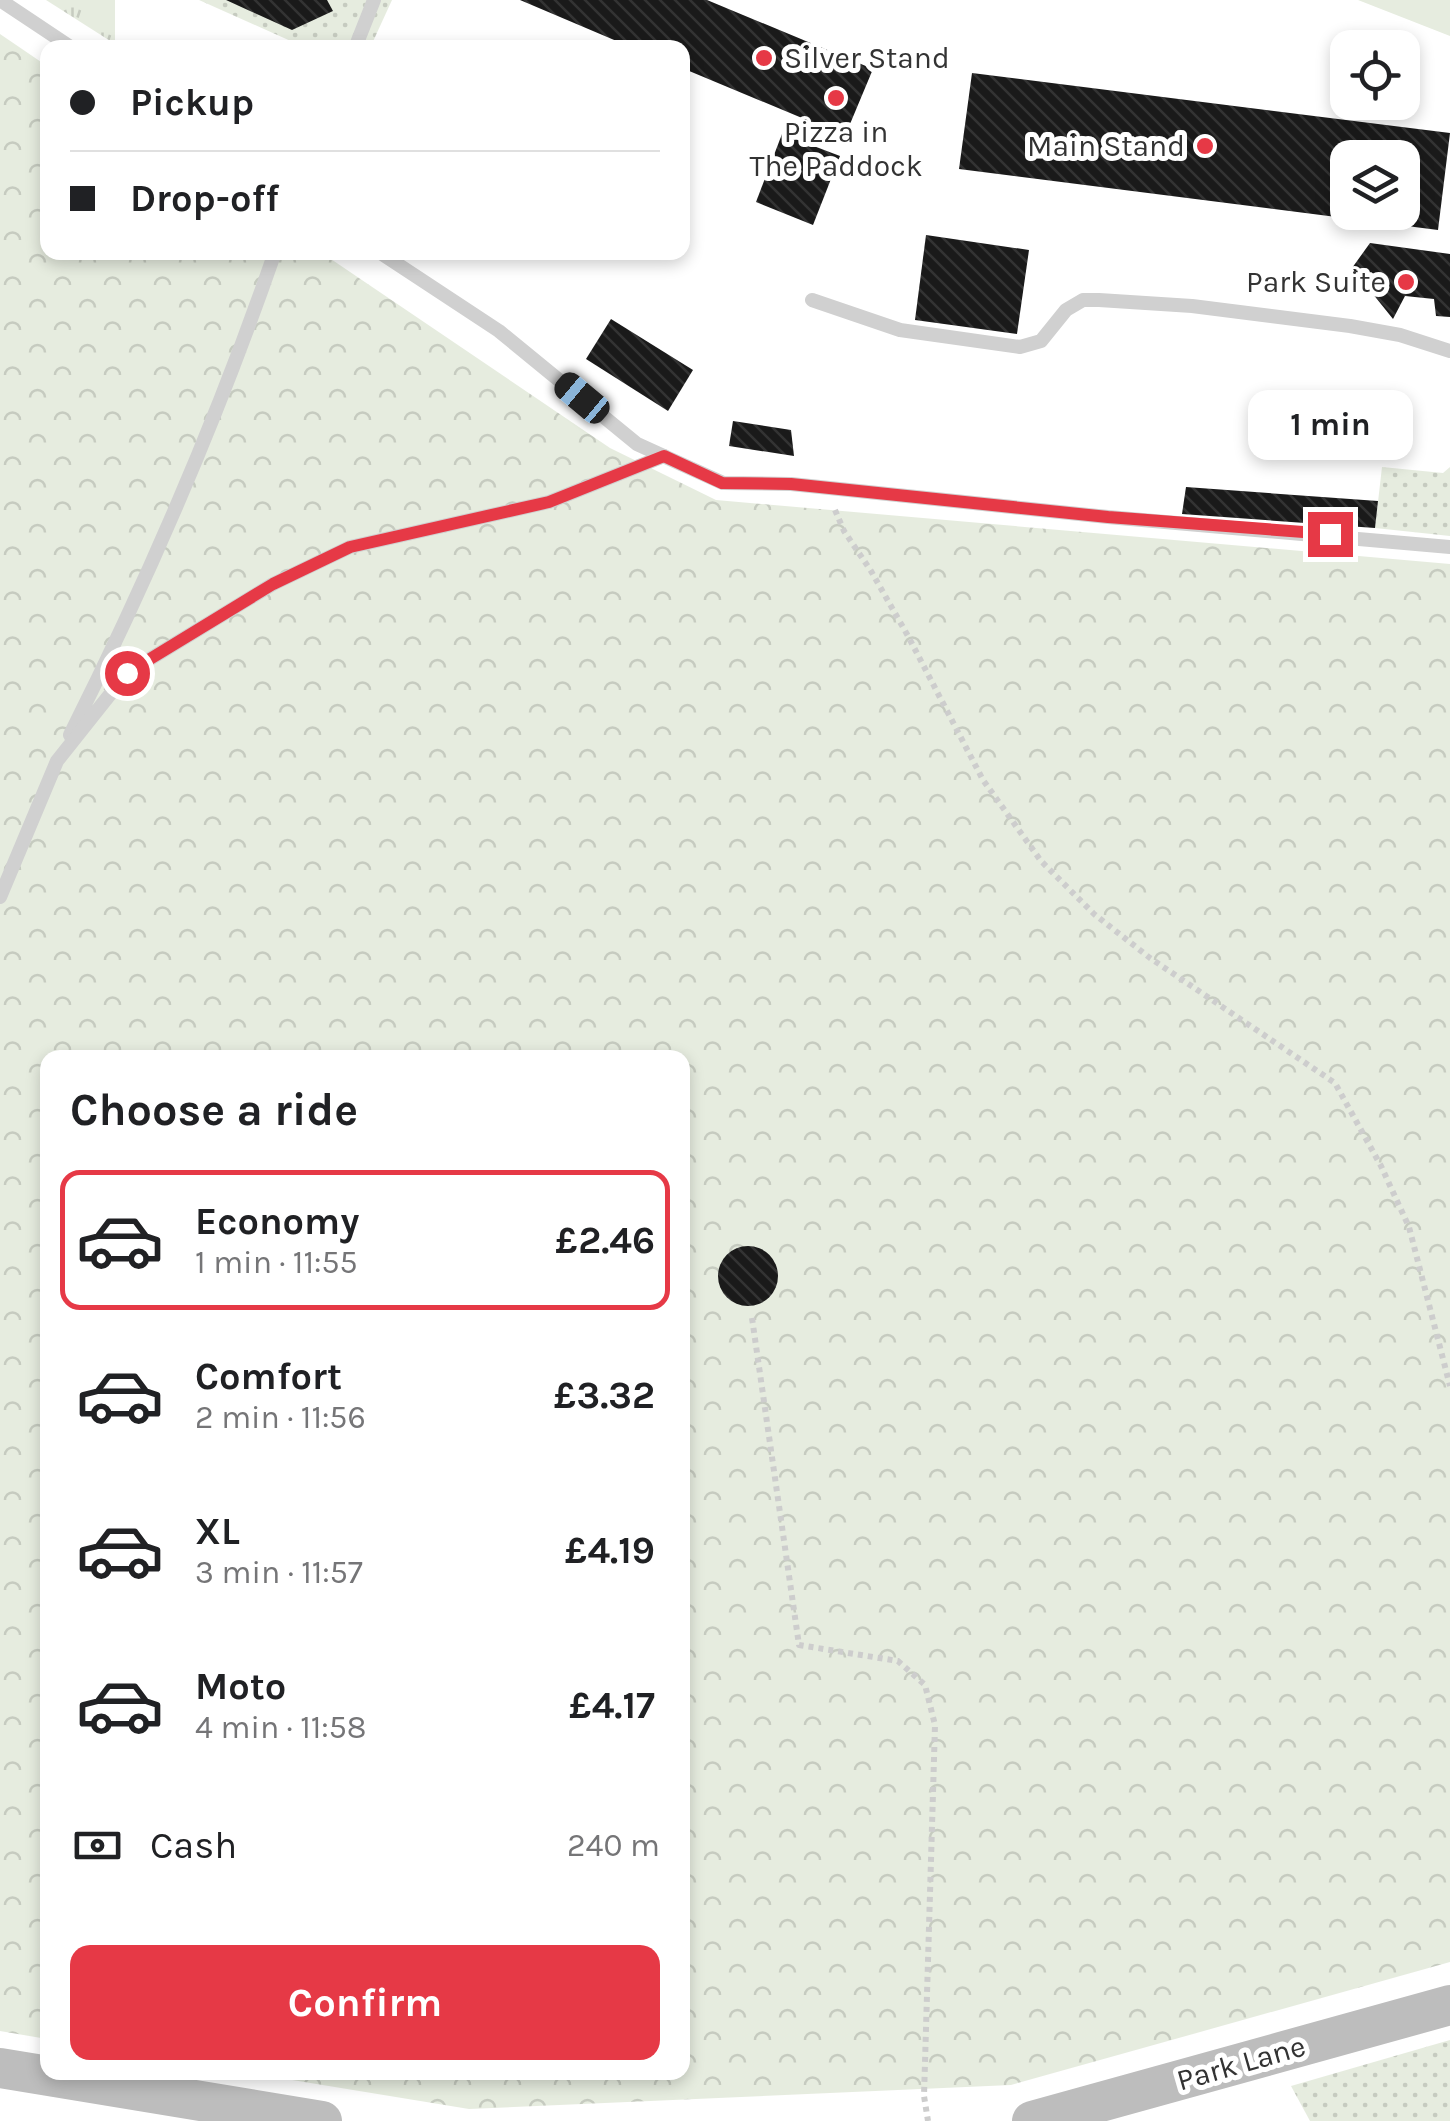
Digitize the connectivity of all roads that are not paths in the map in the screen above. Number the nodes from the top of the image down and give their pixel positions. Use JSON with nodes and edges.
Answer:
{"nodes":[{"id":1,"x":0,"y":0,"type":"edge"},
{"id":2,"x":374,"y":0,"type":"edge"},
{"id":3,"x":60,"y":40,"type":"edge"},
{"id":4,"x":357,"y":40,"type":"edge"},
{"id":5,"x":272,"y":260,"type":"edge"},
{"id":6,"x":392,"y":260,"type":"edge"},
{"id":7,"x":812,"y":300,"type":"dead end"},
{"id":8,"x":1450,"y":351,"type":"edge"},
{"id":9,"x":664,"y":456,"type":"junction"},
{"id":10,"x":1450,"y":547,"type":"edge"},
{"id":11,"x":57,"y":762,"type":"junction"},
{"id":12,"x":0,"y":897,"type":"edge"},
{"id":13,"x":1450,"y":2004,"type":"edge"},
{"id":14,"x":0,"y":2068,"type":"edge"},
{"id":15,"x":40,"y":2075,"type":"edge"},
{"id":16,"x":73,"y":2080,"type":"edge"},
{"id":17,"x":322,"y":2121,"type":"edge"},
{"id":18,"x":1032,"y":2121,"type":"edge"}],
"edges":[{"from":1,"to":3,"type":"lane"},
{"from":2,"to":4,"type":"lane"},
{"from":5,"to":11,"type":"lane"},
{"from":6,"to":9,"type":"lane"},
{"from":7,"to":8,"type":"lane"},
{"from":9,"to":10,"type":"lane"},
{"from":9,"to":11,"type":"lane"},
{"from":11,"to":12,"type":"lane"},
{"from":13,"to":18,"type":"main road","name":"Park Lane"},
{"from":14,"to":15,"type":"main road"},
{"from":16,"to":17,"type":"main road"}]}
